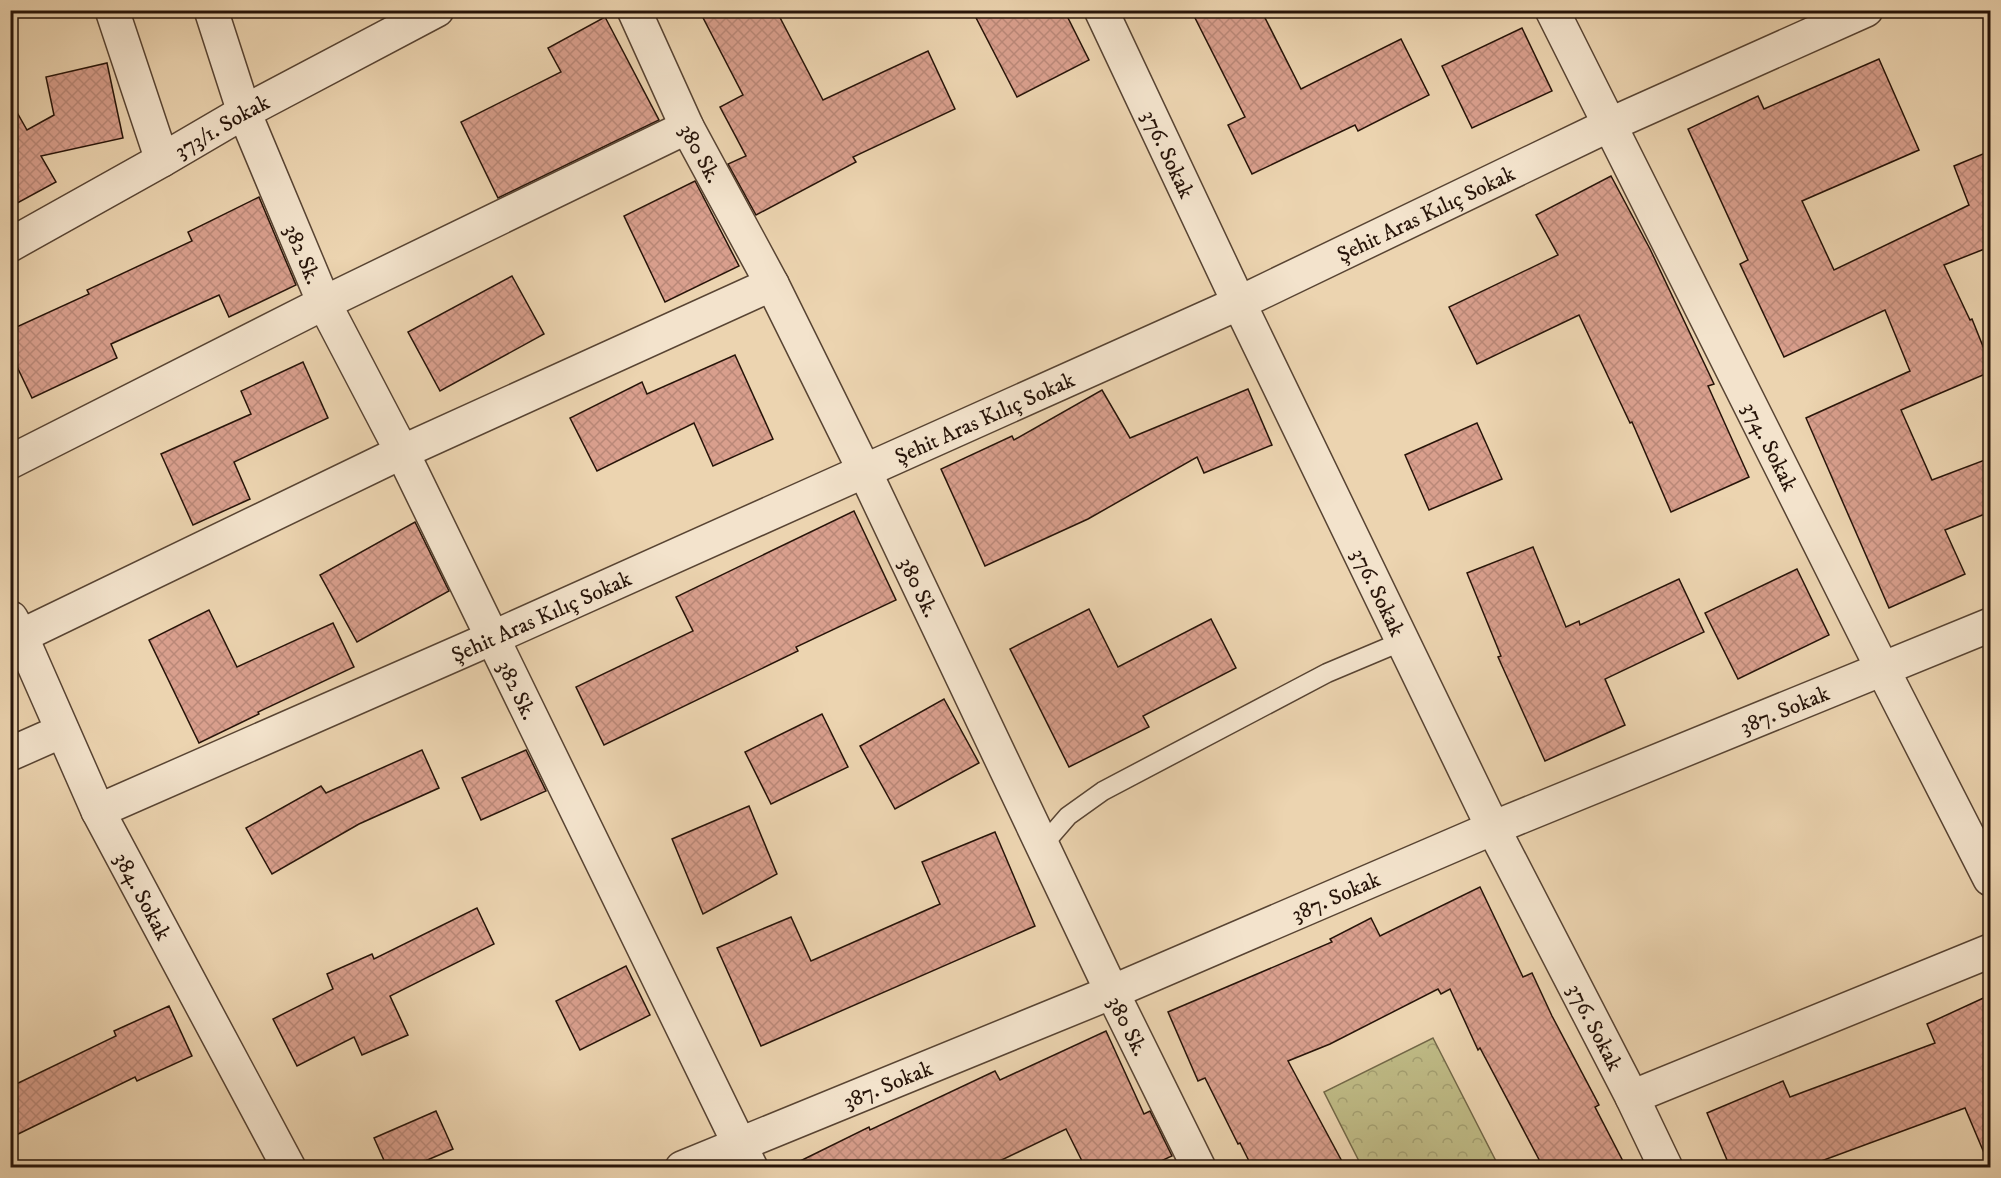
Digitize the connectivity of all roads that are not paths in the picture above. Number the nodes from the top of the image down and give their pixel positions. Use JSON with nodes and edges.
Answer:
{"nodes":[{"id":1,"x":112,"y":10,"type":"edge"},
{"id":2,"x":211,"y":10,"type":"edge"},
{"id":3,"x":437,"y":10,"type":"edge"},
{"id":4,"x":634,"y":10,"type":"edge"},
{"id":5,"x":1101,"y":10,"type":"edge"},
{"id":6,"x":1552,"y":10,"type":"edge"},
{"id":7,"x":1866,"y":10,"type":"edge"},
{"id":8,"x":244,"y":112,"type":"junction"},
{"id":9,"x":1609,"y":125,"type":"junction"},
{"id":10,"x":687,"y":127,"type":"junction"},
{"id":11,"x":162,"y":160,"type":"junction"},
{"id":12,"x":10,"y":245,"type":"edge"},
{"id":13,"x":772,"y":284,"type":"junction"},
{"id":14,"x":324,"y":303,"type":"junction"},
{"id":15,"x":1239,"y":303,"type":"junction"},
{"id":16,"x":402,"y":452,"type":"junction"},
{"id":17,"x":10,"y":462,"type":"edge"},
{"id":18,"x":864,"y":470,"type":"junction"},
{"id":19,"x":1990,"y":625,"type":"edge"},
{"id":20,"x":16,"y":627,"type":"edge"},
{"id":21,"x":492,"y":638,"type":"junction"},
{"id":22,"x":1402,"y":641,"type":"junction"},
{"id":23,"x":1882,"y":668,"type":"junction"},
{"id":24,"x":62,"y":730,"type":"junction"},
{"id":25,"x":10,"y":754,"type":"edge"},
{"id":26,"x":98,"y":812,"type":"junction"},
{"id":27,"x":1493,"y":828,"type":"junction"},
{"id":28,"x":1042,"y":846,"type":"junction"},
{"id":29,"x":1990,"y":879,"type":"edge"},
{"id":30,"x":1990,"y":951,"type":"edge"},
{"id":31,"x":1112,"y":992,"type":"junction"},
{"id":32,"x":1632,"y":1097,"type":"junction"},
{"id":33,"x":744,"y":1156,"type":"edge"},
{"id":34,"x":289,"y":1167,"type":"edge"},
{"id":35,"x":682,"y":1167,"type":"edge"},
{"id":36,"x":1198,"y":1167,"type":"edge"},
{"id":37,"x":1666,"y":1167,"type":"edge"}],
"edges":[{"from":1,"to":11,"type":"street"},
{"from":2,"to":8,"type":"street","name":"382 Sk."},
{"from":3,"to":8,"type":"street","name":"373/1. Sokak"},
{"from":4,"to":10,"type":"street","name":"380 Sk."},
{"from":5,"to":15,"type":"street","name":"376. Sokak"},
{"from":6,"to":9,"type":"street","name":"374. Sokak"},
{"from":7,"to":9,"type":"street","name":"Şehit Aras Kılıç Sokak"},
{"from":8,"to":11,"type":"street","name":"373/1. Sokak"},
{"from":8,"to":14,"type":"street","name":"382 Sk."},
{"from":9,"to":15,"type":"street","name":"Şehit Aras Kılıç Sokak"},
{"from":9,"to":23,"type":"street","name":"374. Sokak"},
{"from":10,"to":13,"type":"street","name":"380 Sk."},
{"from":10,"to":14,"type":"street"},
{"from":11,"to":12,"type":"street","name":"373/1. Sokak"},
{"from":13,"to":16,"type":"street"},
{"from":13,"to":18,"type":"street","name":"380 Sk."},
{"from":14,"to":16,"type":"street","name":"382 Sk."},
{"from":14,"to":17,"type":"street"},
{"from":15,"to":18,"type":"street","name":"Şehit Aras Kılıç Sokak"},
{"from":15,"to":22,"type":"street","name":"376. Sokak"},
{"from":16,"to":20,"type":"street"},
{"from":16,"to":21,"type":"street","name":"382 Sk."},
{"from":18,"to":21,"type":"street","name":"Şehit Aras Kılıç Sokak"},
{"from":18,"to":28,"type":"street","name":"380 Sk."},
{"from":19,"to":23,"type":"street","name":"387. Sokak"},
{"from":20,"to":24,"type":"street","name":"384. Sokak"},
{"from":21,"to":26,"type":"street","name":"Şehit Aras Kılıç Sokak"},
{"from":21,"to":33,"type":"street","name":"382 Sk."},
{"from":22,"to":27,"type":"street","name":"376. Sokak"},
{"from":22,"to":28,"type":"lane"},
{"from":23,"to":27,"type":"street","name":"387. Sokak"},
{"from":23,"to":29,"type":"street","name":"374. Sokak"},
{"from":24,"to":25,"type":"street"},
{"from":24,"to":26,"type":"street","name":"384. Sokak"},
{"from":26,"to":34,"type":"street","name":"384. Sokak"},
{"from":27,"to":31,"type":"street","name":"387. Sokak"},
{"from":27,"to":32,"type":"street","name":"376. Sokak"},
{"from":28,"to":31,"type":"street","name":"380 Sk."},
{"from":30,"to":32,"type":"street"},
{"from":31,"to":33,"type":"street","name":"387. Sokak"},
{"from":31,"to":36,"type":"street","name":"380 Sk."},
{"from":32,"to":37,"type":"street","name":"376. Sokak"},
{"from":33,"to":35,"type":"street","name":"387. Sokak"}]}
